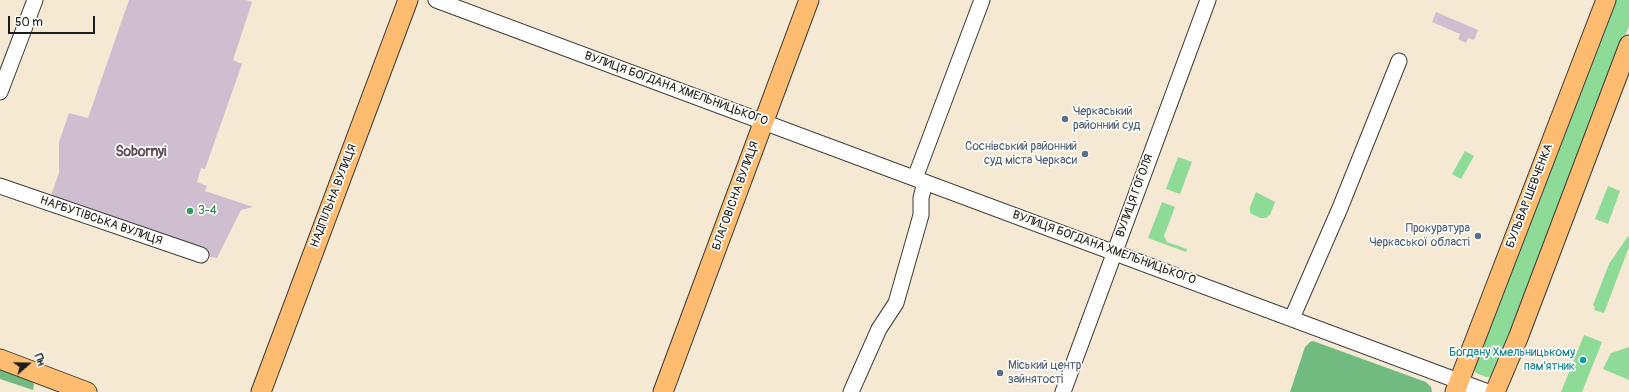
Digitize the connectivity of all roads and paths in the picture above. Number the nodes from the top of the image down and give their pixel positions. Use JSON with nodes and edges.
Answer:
{"nodes":[{"id":1,"x":35,"y":0,"type":"edge"},
{"id":2,"x":408,"y":0,"type":"edge"},
{"id":3,"x":436,"y":0,"type":"edge"},
{"id":4,"x":809,"y":0,"type":"edge"},
{"id":5,"x":982,"y":0,"type":"edge"},
{"id":6,"x":1208,"y":0,"type":"edge"},
{"id":7,"x":1606,"y":0,"type":"edge"},
{"id":8,"x":1629,"y":46,"type":"edge"},
{"id":9,"x":1399,"y":61,"type":"dead end"},
{"id":10,"x":0,"y":92,"type":"edge"},
{"id":11,"x":764,"y":122,"type":"junction"},
{"id":12,"x":920,"y":180,"type":"junction"},
{"id":13,"x":0,"y":186,"type":"edge"},
{"id":14,"x":1114,"y":252,"type":"junction"},
{"id":15,"x":202,"y":255,"type":"dead end"},
{"id":16,"x":1292,"y":318,"type":"junction"},
{"id":17,"x":0,"y":360,"type":"edge"},
{"id":18,"x":1457,"y":386,"type":"edge"},
{"id":19,"x":87,"y":392,"type":"edge"},
{"id":20,"x":261,"y":392,"type":"edge"},
{"id":21,"x":663,"y":392,"type":"edge"},
{"id":22,"x":851,"y":392,"type":"edge"},
{"id":23,"x":1063,"y":392,"type":"edge"},
{"id":24,"x":1488,"y":392,"type":"edge"},
{"id":25,"x":1495,"y":392,"type":"edge"}],
"edges":[{"from":1,"to":10,"type":"street"},
{"from":2,"to":20,"type":"main road","name":"НАДПІЛЬНА ВУЛИЦЯ"},
{"from":3,"to":11,"type":"street","name":"ВУЛИЦЯ БОГДАНА ХМЕЛЬНИЦЬКОГО"},
{"from":4,"to":11,"type":"main road","name":"БЛАГОВІСНА ВУЛИЦЯ"},
{"from":5,"to":12,"type":"street"},
{"from":6,"to":14,"type":"street","name":"ВУЛИЦЯ ГОГОЛЯ"},
{"from":7,"to":18,"type":"main road","name":"БУЛЬВАР ШЕВЧЕНКА"},
{"from":8,"to":25,"type":"main road"},
{"from":9,"to":16,"type":"street"},
{"from":11,"to":12,"type":"street","name":"ВУЛИЦЯ БОГДАНА ХМЕЛЬНИЦЬКОГО"},
{"from":11,"to":21,"type":"main road","name":"БЛАГОВІСНА ВУЛИЦЯ"},
{"from":12,"to":14,"type":"street","name":"ВУЛИЦЯ БОГДАНА ХМЕЛЬНИЦЬКОГО"},
{"from":12,"to":22,"type":"street"},
{"from":13,"to":15,"type":"street","name":"НАРБУТІВСЬКА ВУЛИЦЯ"},
{"from":14,"to":16,"type":"street","name":"ВУЛИЦЯ БОГДАНА ХМЕЛЬНИЦЬКОГО"},
{"from":14,"to":23,"type":"street","name":"ВУЛИЦЯ ГОГОЛЯ"},
{"from":16,"to":18,"type":"street","name":"ВУЛИЦЯ БОГДАНА ХМЕЛЬНИЦЬКОГО"},
{"from":17,"to":19,"type":"main road"},
{"from":18,"to":24,"type":"street","name":"ВУЛИЦЯ БОГДАНА ХМЕЛЬНИЦЬКОГО"}]}
